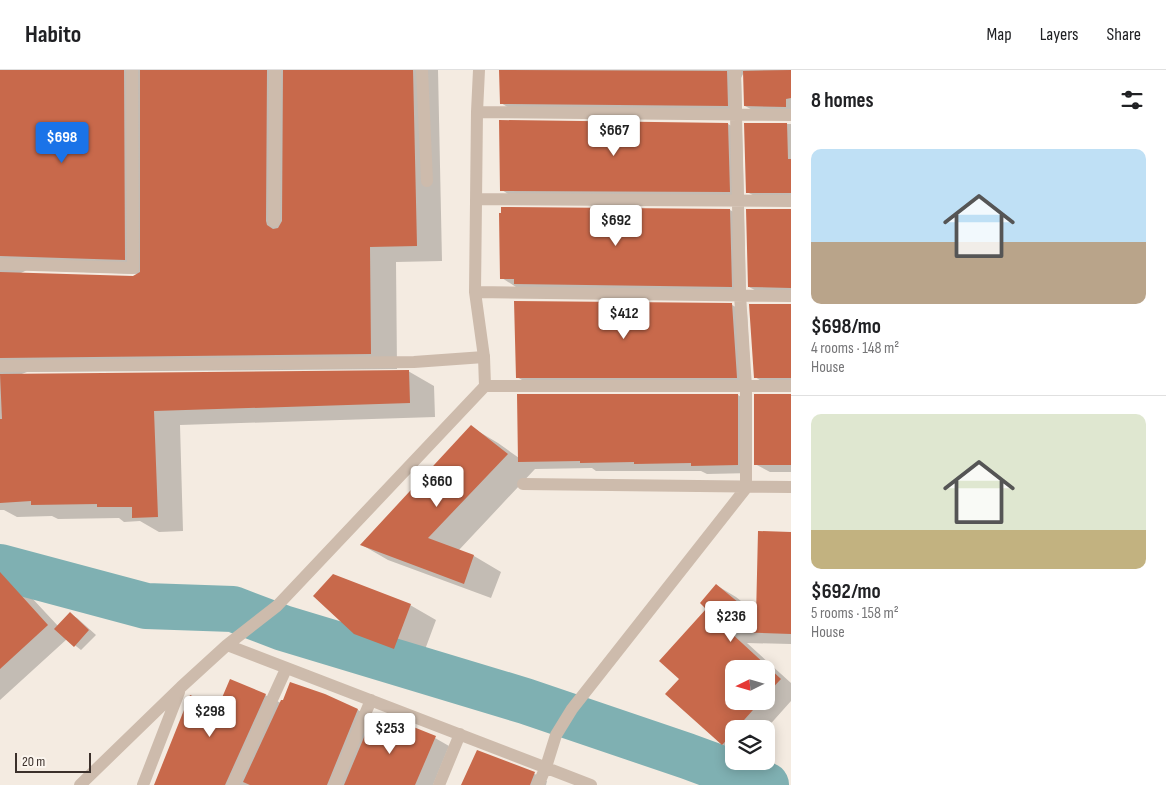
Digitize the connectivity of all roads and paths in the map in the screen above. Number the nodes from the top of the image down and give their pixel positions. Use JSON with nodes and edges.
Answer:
{"nodes":[{"id":1,"x":132,"y":70,"type":"edge"},
{"id":2,"x":275,"y":70,"type":"edge"},
{"id":3,"x":422,"y":70,"type":"edge"},
{"id":4,"x":480,"y":70,"type":"edge"},
{"id":5,"x":736,"y":70,"type":"edge"},
{"id":6,"x":477,"y":112,"type":"junction"},
{"id":7,"x":737,"y":115,"type":"junction"},
{"id":8,"x":791,"y":115,"type":"edge"},
{"id":9,"x":427,"y":181,"type":"dead end"},
{"id":10,"x":476,"y":198,"type":"junction"},
{"id":11,"x":737,"y":200,"type":"junction"},
{"id":12,"x":791,"y":201,"type":"edge"},
{"id":13,"x":274,"y":221,"type":"dead end"},
{"id":14,"x":0,"y":264,"type":"edge"},
{"id":15,"x":475,"y":292,"type":"junction"},
{"id":16,"x":740,"y":295,"type":"junction"},
{"id":17,"x":791,"y":296,"type":"edge"},
{"id":18,"x":484,"y":357,"type":"junction"},
{"id":19,"x":0,"y":366,"type":"edge"},
{"id":20,"x":485,"y":386,"type":"junction"},
{"id":21,"x":791,"y":386,"type":"edge"},
{"id":22,"x":746,"y":387,"type":"junction"},
{"id":23,"x":523,"y":484,"type":"dead end"},
{"id":24,"x":791,"y":487,"type":"edge"},
{"id":25,"x":746,"y":488,"type":"junction"},
{"id":26,"x":227,"y":645,"type":"junction"},
{"id":27,"x":286,"y":668,"type":"junction"},
{"id":28,"x":181,"y":687,"type":"junction"},
{"id":29,"x":371,"y":700,"type":"junction"},
{"id":30,"x":460,"y":734,"type":"junction"},
{"id":31,"x":546,"y":767,"type":"junction"},
{"id":32,"x":80,"y":785,"type":"edge"},
{"id":33,"x":143,"y":785,"type":"edge"},
{"id":34,"x":234,"y":785,"type":"edge"},
{"id":35,"x":335,"y":785,"type":"edge"},
{"id":36,"x":439,"y":785,"type":"edge"},
{"id":37,"x":538,"y":785,"type":"edge"},
{"id":38,"x":591,"y":785,"type":"edge"}],
"edges":[{"from":1,"to":14,"type":"street"},
{"from":2,"to":13,"type":"street"},
{"from":3,"to":9,"type":"street"},
{"from":4,"to":6,"type":"street"},
{"from":5,"to":7,"type":"street"},
{"from":6,"to":7,"type":"street"},
{"from":6,"to":10,"type":"street"},
{"from":7,"to":8,"type":"street"},
{"from":7,"to":11,"type":"street"},
{"from":10,"to":11,"type":"street"},
{"from":10,"to":15,"type":"street"},
{"from":11,"to":12,"type":"street"},
{"from":11,"to":16,"type":"street"},
{"from":15,"to":16,"type":"street"},
{"from":15,"to":18,"type":"street"},
{"from":16,"to":17,"type":"street"},
{"from":16,"to":22,"type":"street"},
{"from":18,"to":19,"type":"street"},
{"from":18,"to":20,"type":"street"},
{"from":20,"to":22,"type":"street"},
{"from":20,"to":26,"type":"street"},
{"from":21,"to":22,"type":"street"},
{"from":22,"to":25,"type":"street"},
{"from":23,"to":25,"type":"street"},
{"from":24,"to":25,"type":"street"},
{"from":25,"to":31,"type":"street"},
{"from":26,"to":27,"type":"street"},
{"from":26,"to":28,"type":"street"},
{"from":27,"to":29,"type":"street"},
{"from":27,"to":34,"type":"street"},
{"from":28,"to":32,"type":"street"},
{"from":28,"to":33,"type":"street"},
{"from":29,"to":30,"type":"street"},
{"from":29,"to":35,"type":"street"},
{"from":30,"to":31,"type":"street"},
{"from":30,"to":36,"type":"street"},
{"from":31,"to":37,"type":"street"},
{"from":31,"to":38,"type":"street"}]}
